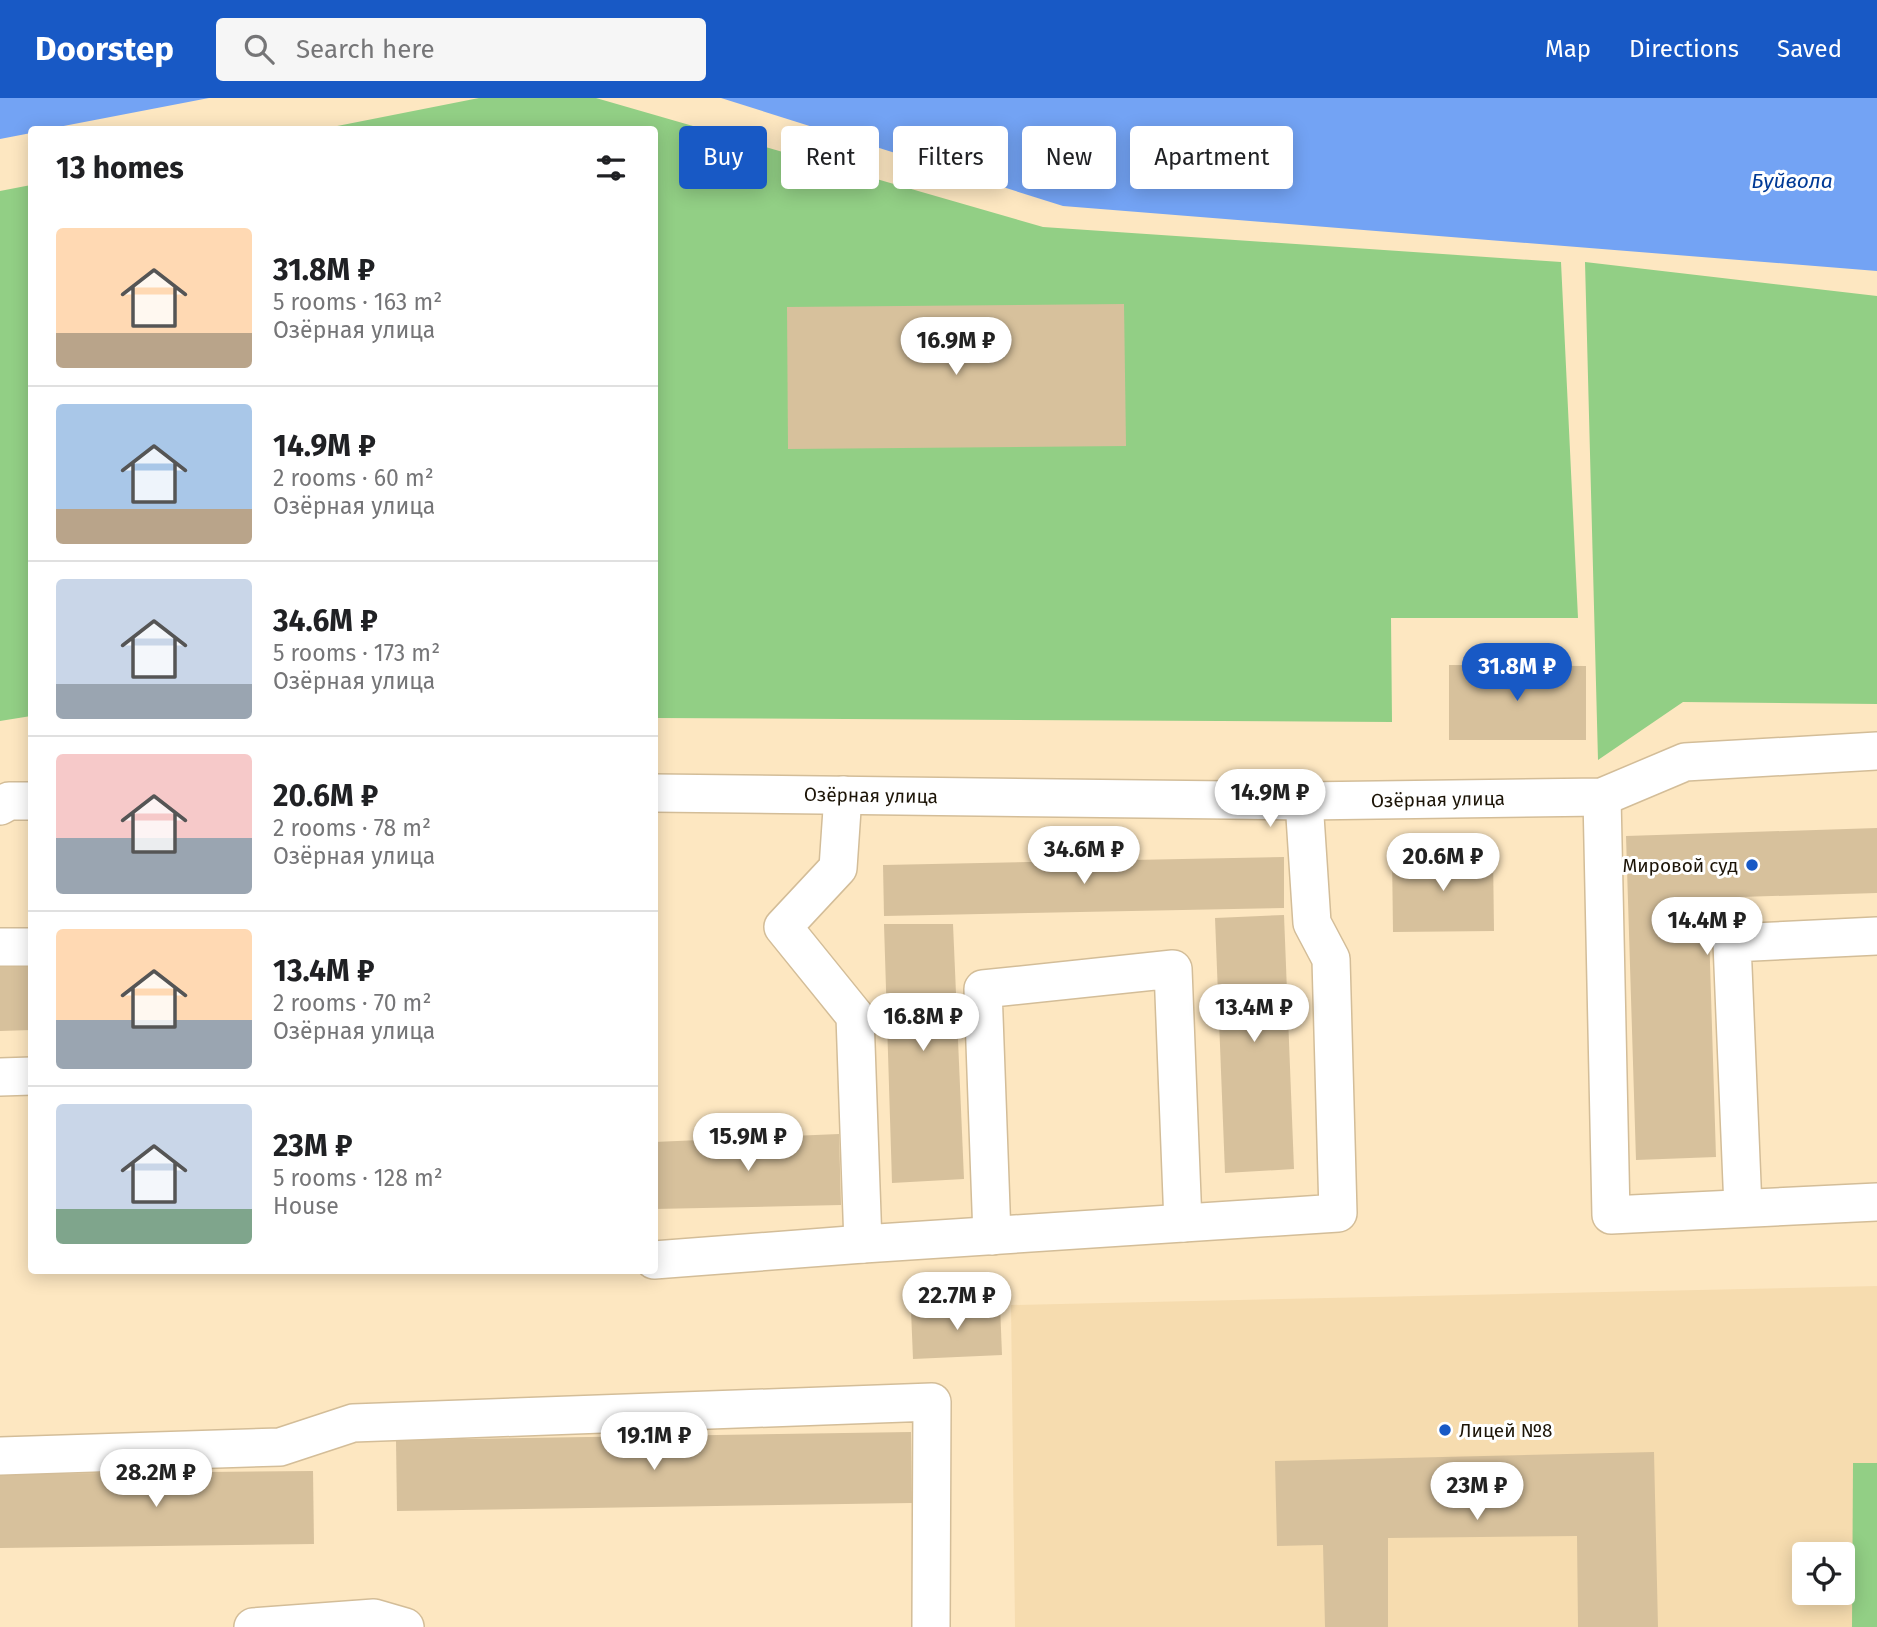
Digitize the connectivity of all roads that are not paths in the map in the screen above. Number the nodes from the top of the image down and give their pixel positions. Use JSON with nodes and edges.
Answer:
{"nodes":[{"id":1,"x":1877,"y":751,"type":"edge"},
{"id":2,"x":658,"y":793,"type":"edge"},
{"id":3,"x":843,"y":795,"type":"junction"},
{"id":4,"x":1602,"y":797,"type":"junction"},
{"id":5,"x":28,"y":801,"type":"edge"},
{"id":6,"x":1304,"y":801,"type":"junction"},
{"id":7,"x":0,"y":806,"type":"edge"},
{"id":8,"x":1877,"y":936,"type":"edge"},
{"id":9,"x":0,"y":947,"type":"edge"},
{"id":10,"x":28,"y":947,"type":"edge"},
{"id":11,"x":28,"y":1076,"type":"edge"},
{"id":12,"x":0,"y":1077,"type":"edge"},
{"id":13,"x":1877,"y":1202,"type":"edge"},
{"id":14,"x":1743,"y":1208,"type":"junction"},
{"id":15,"x":1184,"y":1223,"type":"junction"},
{"id":16,"x":992,"y":1236,"type":"junction"},
{"id":17,"x":863,"y":1244,"type":"junction"},
{"id":18,"x":658,"y":1260,"type":"edge"},
{"id":19,"x":0,"y":1457,"type":"edge"},
{"id":20,"x":253,"y":1627,"type":"edge"},
{"id":21,"x":405,"y":1627,"type":"edge"},
{"id":22,"x":931,"y":1627,"type":"edge"}],
"edges":[{"from":1,"to":4,"type":"street","name":"Озёрная улица"},
{"from":2,"to":3,"type":"street","name":"Озёрная улица"},
{"from":3,"to":6,"type":"street","name":"Озёрная улица"},
{"from":3,"to":17,"type":"street"},
{"from":4,"to":6,"type":"street","name":"Озёрная улица"},
{"from":4,"to":14,"type":"street"},
{"from":5,"to":7,"type":"street"},
{"from":6,"to":15,"type":"street"},
{"from":8,"to":14,"type":"street"},
{"from":9,"to":10,"type":"street"},
{"from":11,"to":12,"type":"street"},
{"from":13,"to":14,"type":"street"},
{"from":15,"to":16,"type":"street"},
{"from":15,"to":16,"type":"street"},
{"from":16,"to":17,"type":"street"},
{"from":17,"to":18,"type":"street"},
{"from":19,"to":22,"type":"street"},
{"from":20,"to":21,"type":"street"}]}
